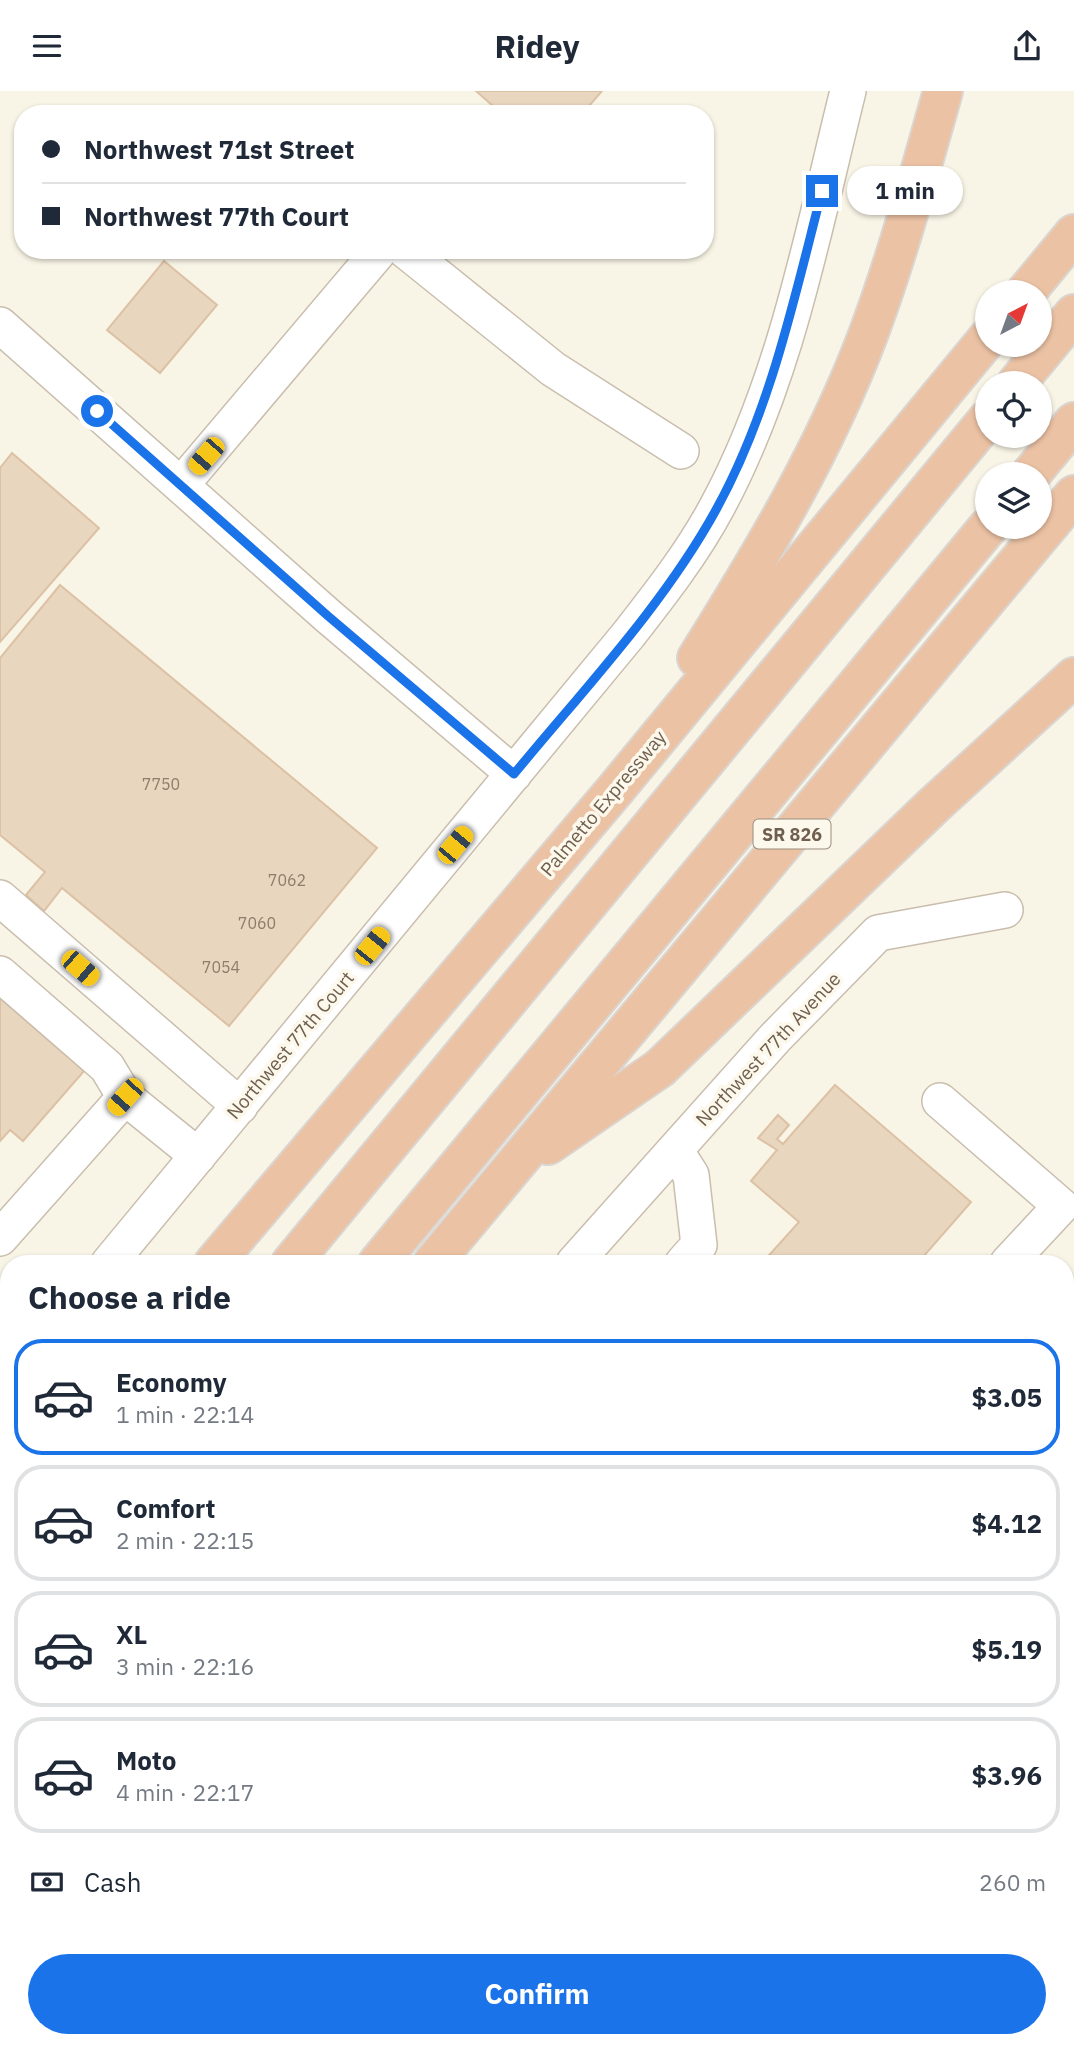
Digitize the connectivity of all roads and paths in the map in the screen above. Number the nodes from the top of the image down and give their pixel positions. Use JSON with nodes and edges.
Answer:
{"nodes":[{"id":1,"x":848,"y":91,"type":"edge"},
{"id":2,"x":943,"y":91,"type":"edge"},
{"id":3,"x":1074,"y":234,"type":"edge"},
{"id":4,"x":372,"y":259,"type":"edge"},
{"id":5,"x":416,"y":259,"type":"edge"},
{"id":6,"x":1036,"y":280,"type":"edge"},
{"id":7,"x":1074,"y":314,"type":"edge"},
{"id":8,"x":5,"y":339,"type":"edge"},
{"id":9,"x":975,"y":354,"type":"edge"},
{"id":10,"x":1027,"y":371,"type":"edge"},
{"id":11,"x":1074,"y":422,"type":"edge"},
{"id":12,"x":975,"y":435,"type":"edge"},
{"id":13,"x":681,"y":451,"type":"dead end"},
{"id":14,"x":1041,"y":462,"type":"edge"},
{"id":15,"x":181,"y":485,"type":"junction"},
{"id":16,"x":1074,"y":495,"type":"edge"},
{"id":17,"x":978,"y":539,"type":"edge"},
{"id":18,"x":1074,"y":677,"type":"edge"},
{"id":19,"x":514,"y":774,"type":"junction"},
{"id":20,"x":615,"y":790,"type":"junction"},
{"id":21,"x":0,"y":898,"type":"edge"},
{"id":22,"x":1005,"y":910,"type":"dead end"},
{"id":23,"x":0,"y":974,"type":"edge"},
{"id":24,"x":125,"y":1097,"type":"junction"},
{"id":25,"x":940,"y":1101,"type":"dead end"},
{"id":26,"x":240,"y":1106,"type":"junction"},
{"id":27,"x":675,"y":1150,"type":"junction"},
{"id":28,"x":198,"y":1156,"type":"junction"},
{"id":29,"x":509,"y":1172,"type":"junction"},
{"id":30,"x":1067,"y":1211,"type":"edge"},
{"id":31,"x":0,"y":1238,"type":"edge"},
{"id":32,"x":116,"y":1255,"type":"edge"},
{"id":33,"x":221,"y":1255,"type":"edge"},
{"id":34,"x":298,"y":1255,"type":"edge"},
{"id":35,"x":386,"y":1255,"type":"edge"},
{"id":36,"x":439,"y":1255,"type":"edge"},
{"id":37,"x":581,"y":1255,"type":"edge"},
{"id":38,"x":690,"y":1255,"type":"edge"},
{"id":39,"x":1017,"y":1255,"type":"edge"}],
"edges":[{"from":1,"to":19,"type":"street","name":"Northwest 77th Court"},
{"from":2,"to":20,"type":"highway"},
{"from":3,"to":6,"type":"highway"},
{"from":4,"to":15,"type":"street"},
{"from":5,"to":13,"type":"street"},
{"from":7,"to":10,"type":"highway"},
{"from":8,"to":15,"type":"street"},
{"from":9,"to":20,"type":"highway","name":"Palmetto Expressway"},
{"from":11,"to":14,"type":"highway"},
{"from":12,"to":34,"type":"highway"},
{"from":15,"to":19,"type":"street"},
{"from":16,"to":29,"type":"highway","number":"SR 826"},
{"from":17,"to":35,"type":"highway"},
{"from":18,"to":29,"type":"highway"},
{"from":19,"to":26,"type":"street","name":"Northwest 77th Court"},
{"from":20,"to":33,"type":"highway","name":"Palmetto Expressway"},
{"from":21,"to":26,"type":"street"},
{"from":22,"to":27,"type":"street","name":"Northwest 77th Avenue"},
{"from":23,"to":24,"type":"street"},
{"from":24,"to":28,"type":"street"},
{"from":24,"to":31,"type":"street"},
{"from":25,"to":30,"type":"street"},
{"from":26,"to":28,"type":"street","name":"Northwest 77th Court"},
{"from":27,"to":37,"type":"street","name":"Northwest 77th Avenue"},
{"from":27,"to":38,"type":"street"},
{"from":28,"to":32,"type":"street","name":"Northwest 77th Court"},
{"from":29,"to":36,"type":"highway","number":"SR 826"},
{"from":30,"to":39,"type":"street"}]}
